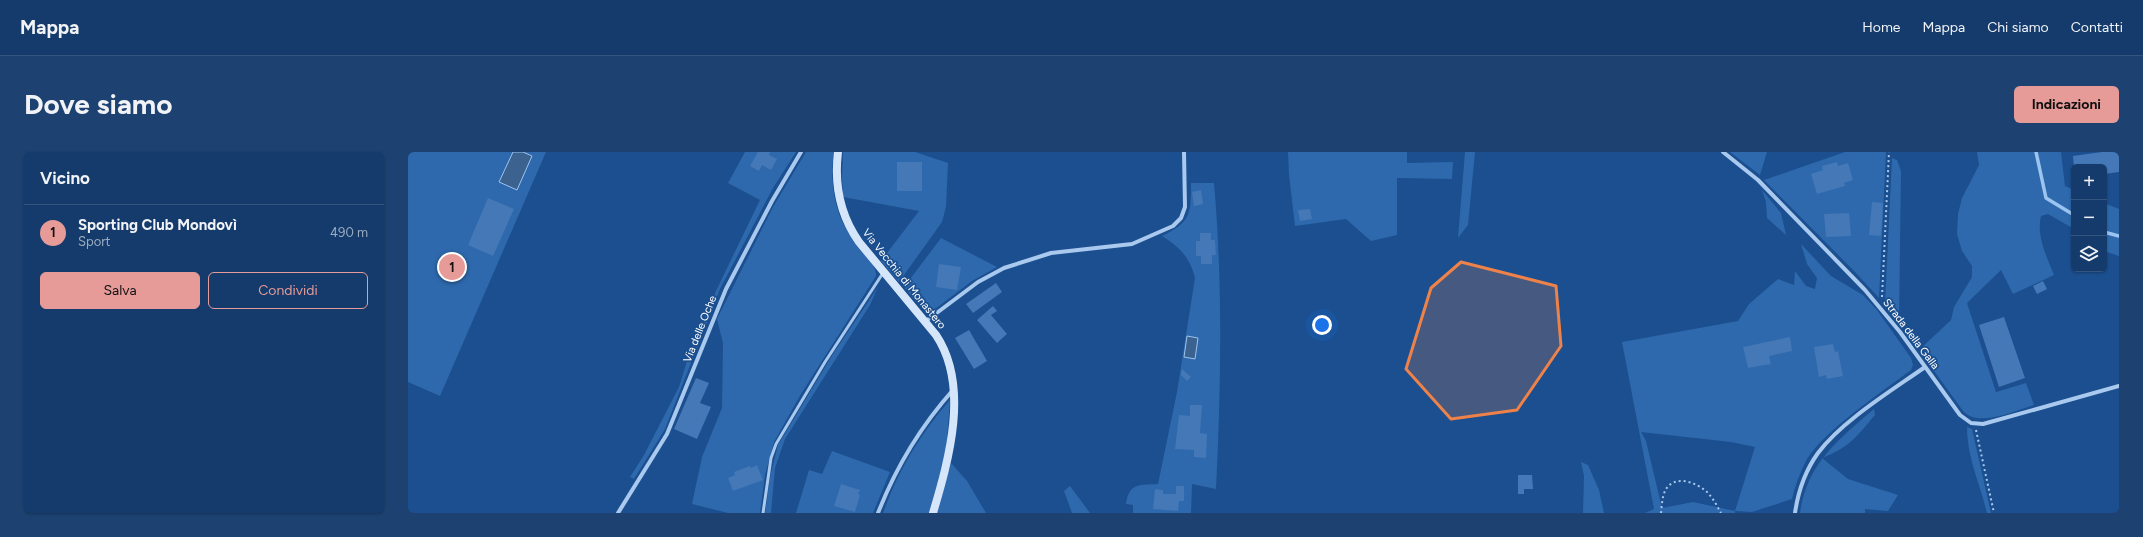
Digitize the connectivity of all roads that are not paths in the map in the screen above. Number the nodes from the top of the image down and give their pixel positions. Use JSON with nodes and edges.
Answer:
{"nodes":[{"id":1,"x":800,"y":152,"type":"edge"},
{"id":2,"x":838,"y":152,"type":"edge"},
{"id":3,"x":1184,"y":152,"type":"edge"},
{"id":4,"x":1723,"y":152,"type":"edge"},
{"id":5,"x":884,"y":272,"type":"junction"},
{"id":6,"x":926,"y":321,"type":"junction"},
{"id":7,"x":1925,"y":366,"type":"junction"},
{"id":8,"x":2119,"y":386,"type":"edge"},
{"id":9,"x":953,"y":389,"type":"junction"},
{"id":10,"x":618,"y":513,"type":"edge"},
{"id":11,"x":763,"y":513,"type":"edge"},
{"id":12,"x":878,"y":513,"type":"edge"},
{"id":13,"x":933,"y":513,"type":"edge"},
{"id":14,"x":1795,"y":513,"type":"edge"}],
"edges":[{"from":1,"to":10,"type":"street","name":"Via delle Oche"},
{"from":2,"to":5,"type":"street","name":"Via Vecchia di Monastero"},
{"from":3,"to":6,"type":"street"},
{"from":4,"to":7,"type":"street","name":"Strada della Galla"},
{"from":5,"to":6,"type":"street","name":"Via Vecchia di Monastero"},
{"from":5,"to":11,"type":"lane"},
{"from":6,"to":9,"type":"street","name":"Via Vecchia di Monastero"},
{"from":7,"to":8,"type":"street","name":"Strada della Galla"},
{"from":7,"to":14,"type":"street"},
{"from":9,"to":12,"type":"street"},
{"from":9,"to":13,"type":"street","name":"Via Vecchia di Monastero"}]}
